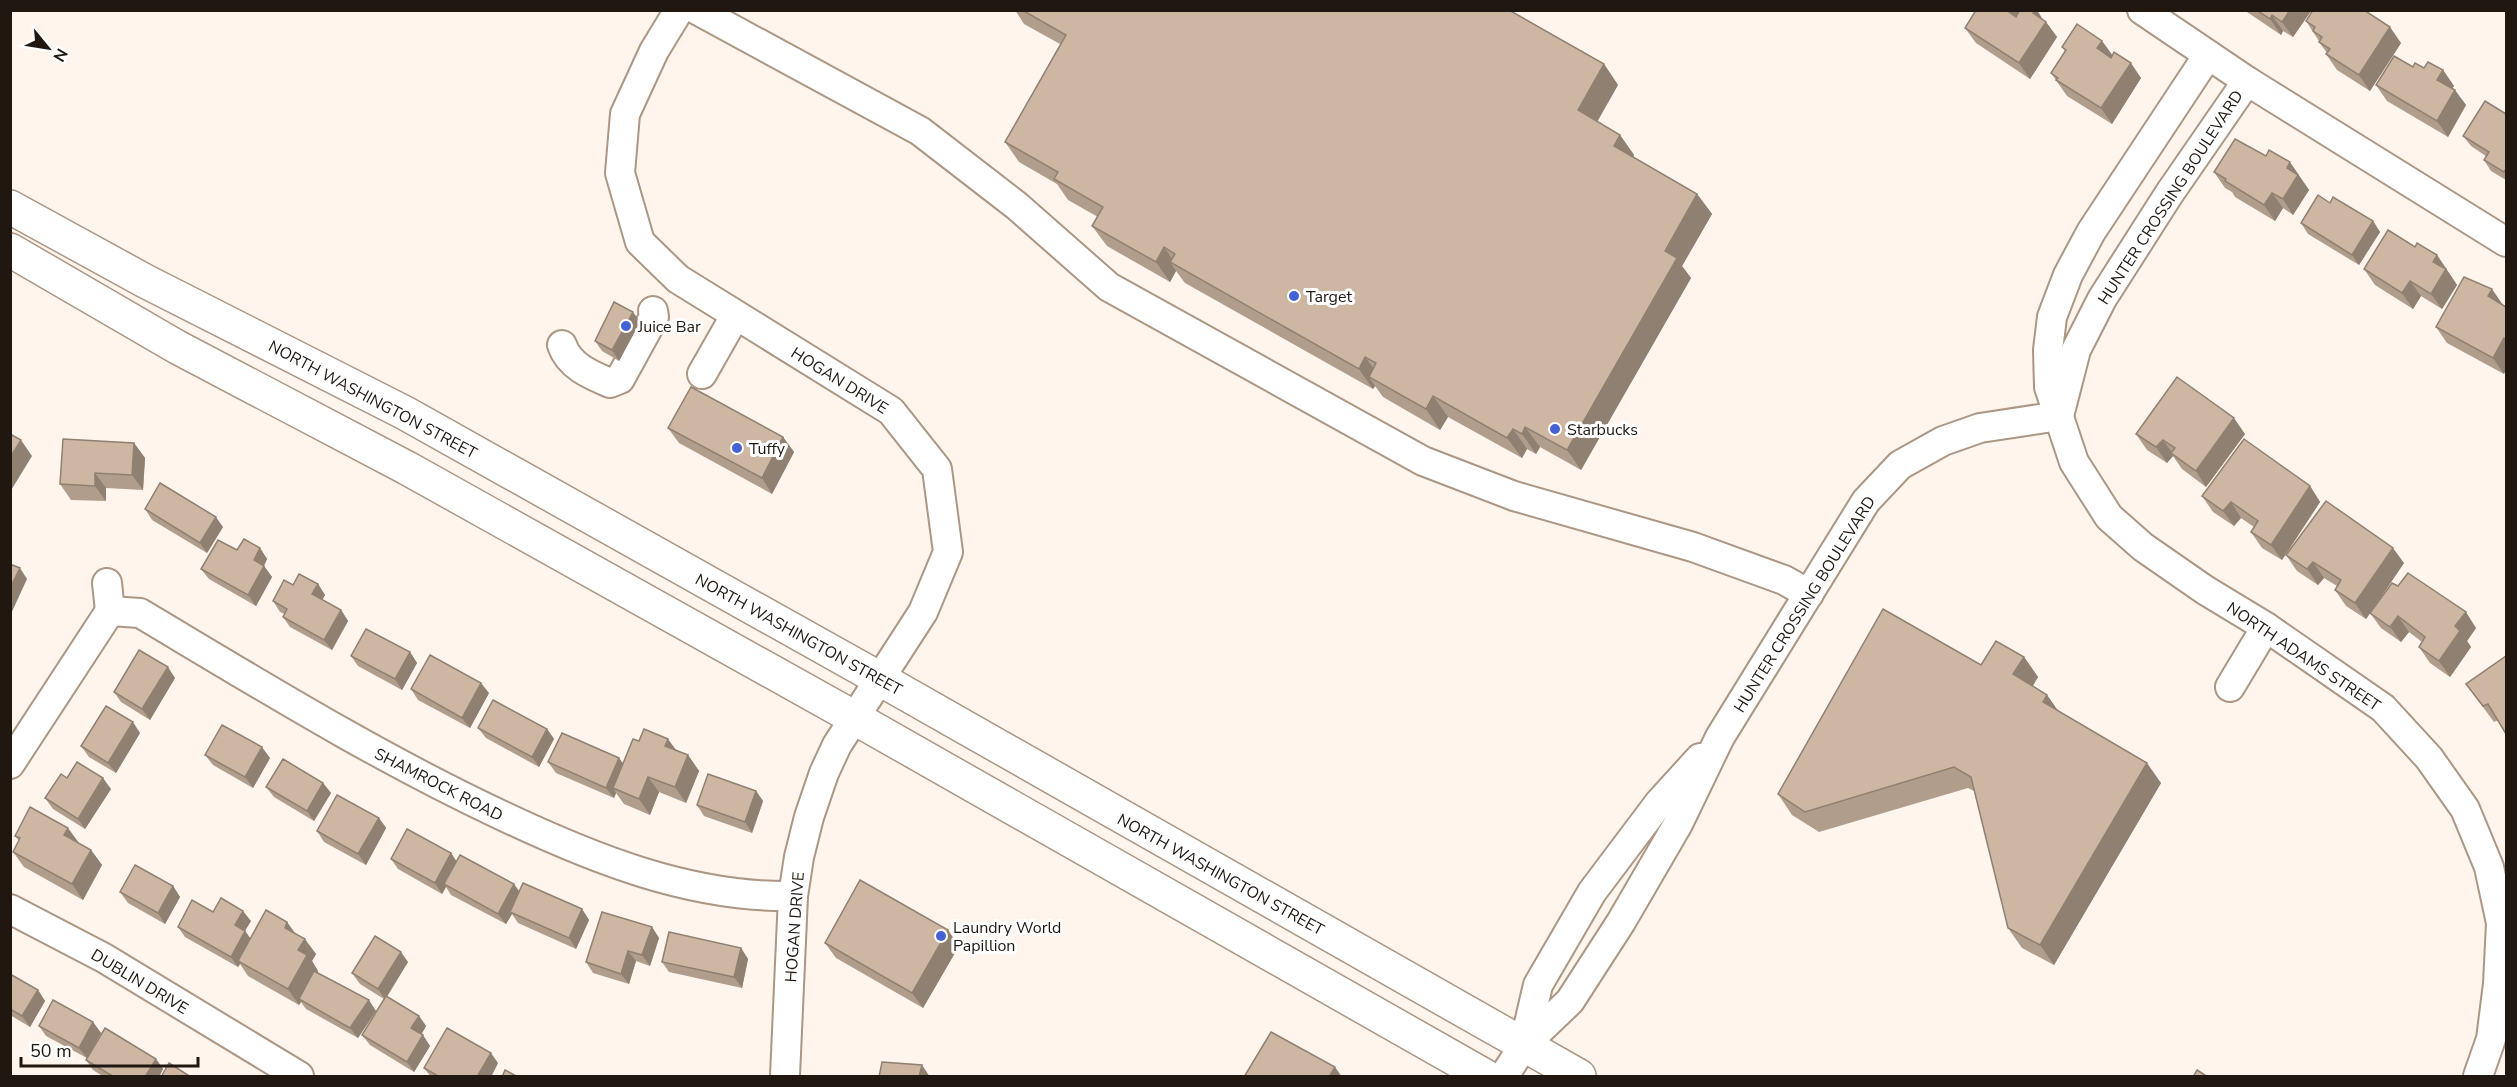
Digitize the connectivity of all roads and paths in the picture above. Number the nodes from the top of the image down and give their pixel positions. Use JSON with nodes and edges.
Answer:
{"nodes":[{"id":1,"x":679,"y":10,"type":"edge"},
{"id":2,"x":697,"y":10,"type":"edge"},
{"id":3,"x":2142,"y":10,"type":"edge"},
{"id":4,"x":2208,"y":55,"type":"junction"},
{"id":5,"x":2247,"y":81,"type":"junction"},
{"id":6,"x":10,"y":207,"type":"edge"},
{"id":7,"x":2506,"y":242,"type":"edge"},
{"id":8,"x":10,"y":250,"type":"edge"},
{"id":9,"x":653,"y":311,"type":"dead end"},
{"id":10,"x":735,"y":316,"type":"junction"},
{"id":11,"x":562,"y":345,"type":"dead end"},
{"id":12,"x":702,"y":374,"type":"dead end"},
{"id":13,"x":2059,"y":416,"type":"junction"},
{"id":14,"x":107,"y":583,"type":"dead end"},
{"id":15,"x":1809,"y":594,"type":"junction"},
{"id":16,"x":110,"y":610,"type":"junction"},
{"id":17,"x":2266,"y":627,"type":"junction"},
{"id":18,"x":879,"y":679,"type":"junction"},
{"id":19,"x":2230,"y":687,"type":"dead end"},
{"id":20,"x":853,"y":717,"type":"junction"},
{"id":21,"x":1720,"y":737,"type":"junction"},
{"id":22,"x":10,"y":764,"type":"edge"},
{"id":23,"x":793,"y":896,"type":"junction"},
{"id":24,"x":10,"y":909,"type":"edge"},
{"id":25,"x":1524,"y":1045,"type":"junction"},
{"id":26,"x":299,"y":1077,"type":"edge"},
{"id":27,"x":785,"y":1077,"type":"edge"},
{"id":28,"x":1485,"y":1077,"type":"edge"},
{"id":29,"x":1504,"y":1077,"type":"edge"},
{"id":30,"x":1579,"y":1077,"type":"edge"},
{"id":31,"x":2478,"y":1077,"type":"edge"}],
"edges":[{"from":1,"to":10,"type":"street","name":"HOGAN DRIVE"},
{"from":2,"to":15,"type":"street"},
{"from":3,"to":4,"type":"street"},
{"from":4,"to":5,"type":"street"},
{"from":4,"to":13,"type":"street"},
{"from":5,"to":7,"type":"street"},
{"from":5,"to":13,"type":"street","name":"HUNTER CROSSING BOULEVARD"},
{"from":6,"to":18,"type":"main road","name":"NORTH WASHINGTON STREET"},
{"from":8,"to":20,"type":"main road"},
{"from":9,"to":11,"type":"street"},
{"from":10,"to":12,"type":"street"},
{"from":10,"to":18,"type":"street","name":"HOGAN DRIVE"},
{"from":13,"to":15,"type":"street","name":"HUNTER CROSSING BOULEVARD"},
{"from":13,"to":17,"type":"street","name":"NORTH ADAMS STREET"},
{"from":14,"to":16,"type":"street"},
{"from":15,"to":21,"type":"street","name":"HUNTER CROSSING BOULEVARD"},
{"from":16,"to":22,"type":"street"},
{"from":16,"to":23,"type":"street","name":"SHAMROCK ROAD"},
{"from":17,"to":19,"type":"street"},
{"from":17,"to":31,"type":"street","name":"NORTH ADAMS STREET"},
{"from":18,"to":20,"type":"street","name":"HOGAN DRIVE"},
{"from":18,"to":25,"type":"main road","name":"NORTH WASHINGTON STREET"},
{"from":20,"to":23,"type":"street","name":"HOGAN DRIVE"},
{"from":20,"to":28,"type":"main road"},
{"from":21,"to":25,"type":"street","name":"HUNTER CROSSING BOULEVARD"},
{"from":21,"to":25,"type":"street","name":"HUNTER CROSSING BOULEVARD"},
{"from":23,"to":27,"type":"street","name":"HOGAN DRIVE"},
{"from":24,"to":26,"type":"street","name":"DUBLIN DRIVE"},
{"from":25,"to":29,"type":"street","name":"HUNTER CROSSING BOULEVARD"},
{"from":25,"to":30,"type":"main road","name":"NORTH WASHINGTON STREET"}]}
